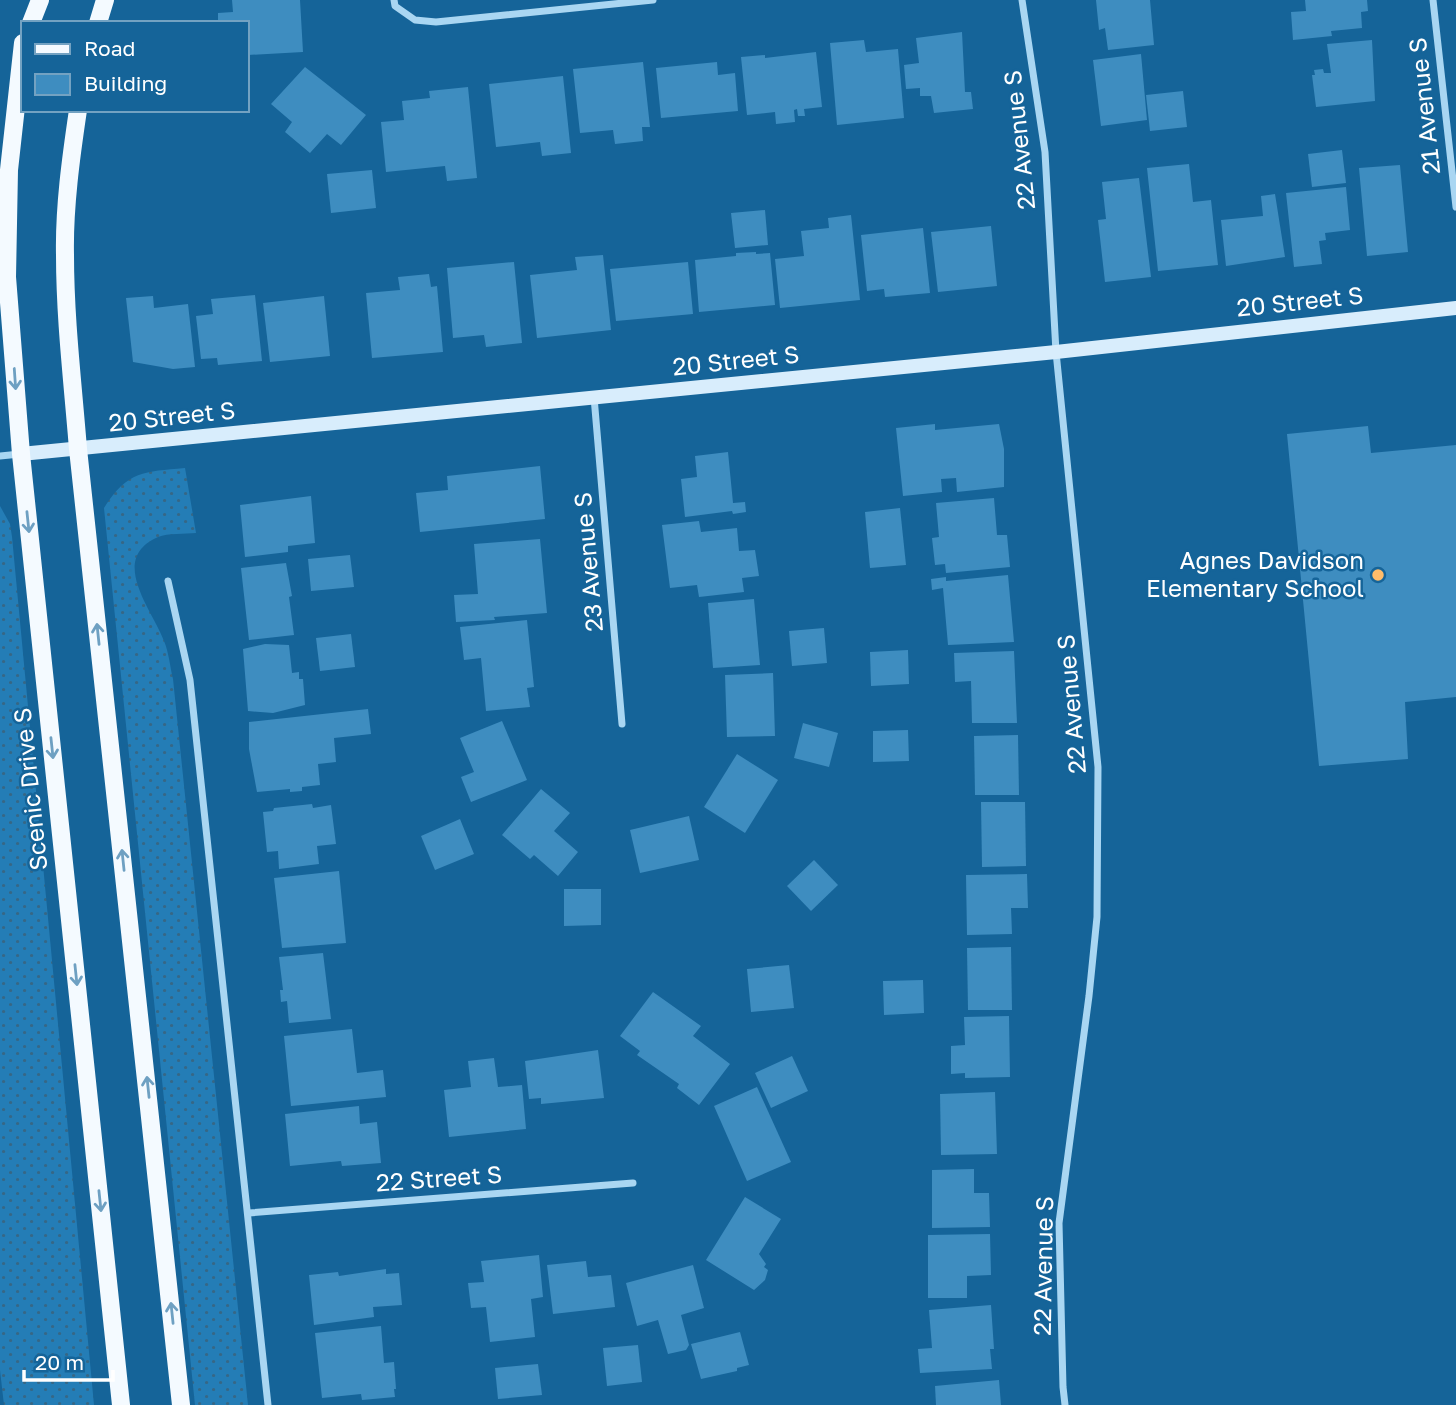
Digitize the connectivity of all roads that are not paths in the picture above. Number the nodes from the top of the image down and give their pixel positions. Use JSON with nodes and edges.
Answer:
{"nodes":[{"id":1,"x":40,"y":0,"type":"edge"},
{"id":2,"x":105,"y":0,"type":"edge"},
{"id":3,"x":394,"y":0,"type":"edge"},
{"id":4,"x":653,"y":0,"type":"edge"},
{"id":5,"x":1022,"y":0,"type":"edge"},
{"id":6,"x":1433,"y":0,"type":"edge"},
{"id":7,"x":32,"y":21,"type":"edge"},
{"id":8,"x":99,"y":21,"type":"edge"},
{"id":9,"x":21,"y":61,"type":"edge"},
{"id":10,"x":78,"y":112,"type":"edge"},
{"id":11,"x":1456,"y":207,"type":"edge"},
{"id":12,"x":1456,"y":308,"type":"edge"},
{"id":13,"x":1056,"y":352,"type":"junction"},
{"id":14,"x":593,"y":397,"type":"junction"},
{"id":15,"x":78,"y":449,"type":"junction"},
{"id":16,"x":20,"y":454,"type":"junction"},
{"id":17,"x":0,"y":456,"type":"edge"},
{"id":18,"x":168,"y":581,"type":"dead end"},
{"id":19,"x":622,"y":724,"type":"dead end"},
{"id":20,"x":633,"y":1183,"type":"dead end"},
{"id":21,"x":249,"y":1213,"type":"junction"},
{"id":22,"x":121,"y":1405,"type":"edge"},
{"id":23,"x":181,"y":1405,"type":"edge"},
{"id":24,"x":268,"y":1405,"type":"edge"},
{"id":25,"x":1065,"y":1405,"type":"edge"}],
"edges":[{"from":1,"to":7,"type":"main road"},
{"from":2,"to":8,"type":"main road"},
{"from":3,"to":4,"type":"street"},
{"from":5,"to":13,"type":"street","name":"22 Avenue S"},
{"from":6,"to":11,"type":"street","name":"21 Avenue S"},
{"from":9,"to":16,"type":"main road","name":"Scenic Drive S","one_way":true},
{"from":10,"to":15,"type":"main road"},
{"from":12,"to":13,"type":"street","name":"20 Street S"},
{"from":13,"to":14,"type":"street","name":"20 Street S"},
{"from":13,"to":25,"type":"street","name":"22 Avenue S"},
{"from":14,"to":15,"type":"street","name":"20 Street S"},
{"from":14,"to":19,"type":"street","name":"23 Avenue S"},
{"from":15,"to":16,"type":"street","name":"20 Street S"},
{"from":23,"to":15,"type":"main road","one_way":true},
{"from":16,"to":17,"type":"street"},
{"from":16,"to":22,"type":"main road","name":"Scenic Drive S","one_way":true},
{"from":18,"to":21,"type":"street"},
{"from":20,"to":21,"type":"street","name":"22 Street S"},
{"from":21,"to":24,"type":"street"}]}
